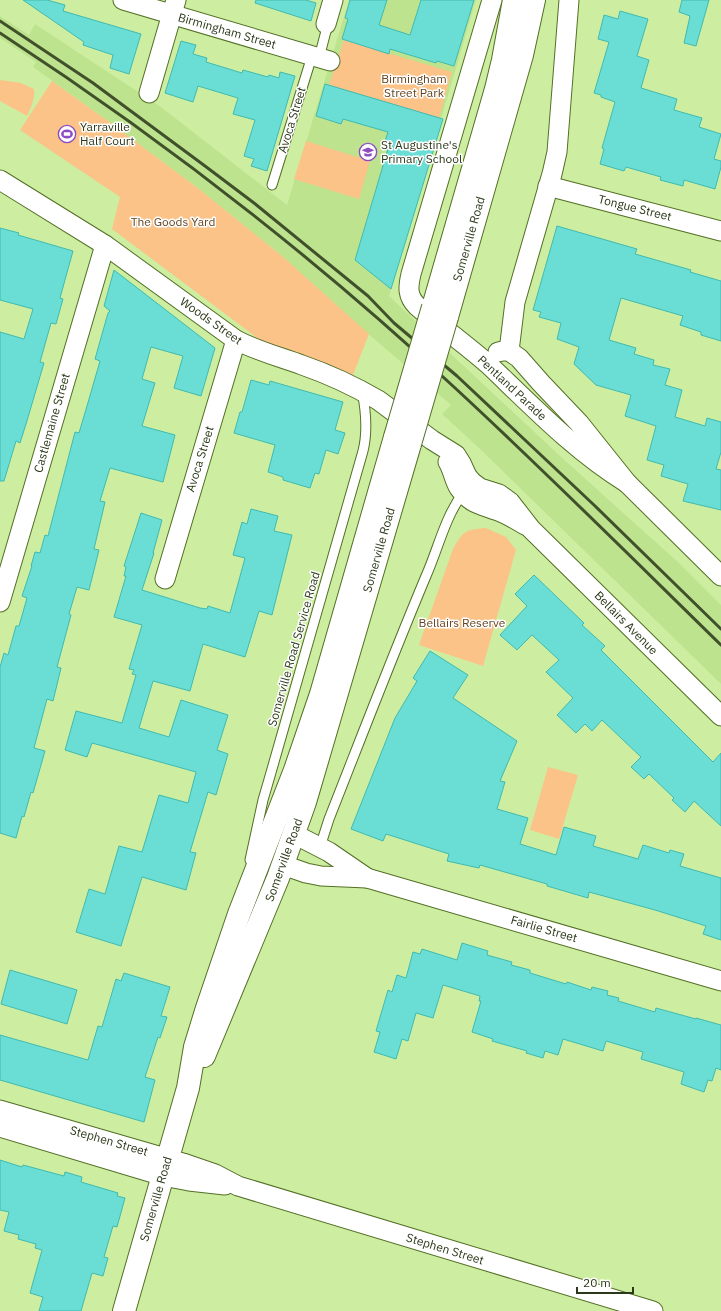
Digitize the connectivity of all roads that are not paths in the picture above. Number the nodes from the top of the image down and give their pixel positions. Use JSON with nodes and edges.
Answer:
{"nodes":[{"id":1,"x":123,"y":0,"type":"edge"},
{"id":2,"x":333,"y":0,"type":"edge"},
{"id":3,"x":492,"y":0,"type":"edge"},
{"id":4,"x":514,"y":0,"type":"edge"},
{"id":5,"x":534,"y":0,"type":"edge"},
{"id":6,"x":569,"y":0,"type":"edge"},
{"id":7,"x":174,"y":7,"type":"edge"},
{"id":8,"x":326,"y":24,"type":"joint"},
{"id":9,"x":320,"y":58,"type":"junction"},
{"id":10,"x":149,"y":93,"type":"dead end"},
{"id":11,"x":0,"y":180,"type":"edge"},
{"id":12,"x":272,"y":185,"type":"dead end"},
{"id":13,"x":548,"y":186,"type":"junction"},
{"id":14,"x":721,"y":231,"type":"edge"},
{"id":15,"x":105,"y":245,"type":"junction"},
{"id":16,"x":440,"y":312,"type":"junction"},
{"id":17,"x":236,"y":340,"type":"junction"},
{"id":18,"x":509,"y":352,"type":"junction"},
{"id":19,"x":487,"y":363,"type":"junction"},
{"id":20,"x":362,"y":391,"type":"junction"},
{"id":21,"x":402,"y":441,"type":"junction"},
{"id":22,"x":627,"y":483,"type":"junction"},
{"id":23,"x":468,"y":488,"type":"junction"},
{"id":24,"x":5,"y":565,"type":"edge"},
{"id":25,"x":721,"y":576,"type":"edge"},
{"id":26,"x":165,"y":579,"type":"dead end"},
{"id":27,"x":0,"y":602,"type":"edge"},
{"id":28,"x":721,"y":716,"type":"edge"},
{"id":29,"x":263,"y":800,"type":"junction"},
{"id":30,"x":294,"y":834,"type":"junction"},
{"id":31,"x":267,"y":840,"type":"junction"},
{"id":32,"x":320,"y":847,"type":"junction"},
{"id":33,"x":283,"y":865,"type":"junction"},
{"id":34,"x":313,"y":874,"type":"junction"},
{"id":35,"x":367,"y":878,"type":"junction"},
{"id":36,"x":239,"y":914,"type":"junction"},
{"id":37,"x":721,"y":980,"type":"edge"},
{"id":38,"x":188,"y":1088,"type":"junction"},
{"id":39,"x":0,"y":1110,"type":"edge"},
{"id":40,"x":0,"y":1127,"type":"edge"},
{"id":41,"x":165,"y":1167,"type":"junction"},
{"id":42,"x":124,"y":1311,"type":"edge"},
{"id":43,"x":653,"y":1311,"type":"edge"}],
"edges":[{"from":1,"to":7,"type":"street","name":"Birmingham Street"},
{"from":2,"to":8,"type":"street","name":"Avoca Street"},
{"from":3,"to":19,"type":"street","name":"Pentland Parade"},
{"from":4,"to":16,"type":"main road","name":"Somerville Road"},
{"from":5,"to":16,"type":"main road","name":"Somerville Road"},
{"from":6,"to":13,"type":"street"},
{"from":7,"to":9,"type":"street","name":"Birmingham Street"},
{"from":7,"to":10,"type":"street"},
{"from":8,"to":9,"type":"lane","name":"Avoca Street"},
{"from":9,"to":12,"type":"lane","name":"Avoca Street"},
{"from":11,"to":15,"type":"street","name":"Woods Street"},
{"from":13,"to":14,"type":"street","name":"Tongue Street"},
{"from":13,"to":18,"type":"street"},
{"from":15,"to":17,"type":"street","name":"Woods Street"},
{"from":15,"to":24,"type":"street","name":"Castlemaine Street"},
{"from":16,"to":21,"type":"main road","name":"Somerville Road","bridge":true},
{"from":17,"to":20,"type":"street","name":"Woods Street"},
{"from":17,"to":26,"type":"street","name":"Avoca Street"},
{"from":18,"to":19,"type":"street"},
{"from":18,"to":22,"type":"street","name":"Pentland Parade"},
{"from":19,"to":22,"type":"street","name":"Pentland Parade"},
{"from":20,"to":23,"type":"street","name":"Woods Street"},
{"from":20,"to":29,"type":"lane","name":"Somerville Road Service Road"},
{"from":21,"to":30,"type":"main road","name":"Somerville Road"},
{"from":21,"to":31,"type":"main road","name":"Somerville Road"},
{"from":22,"to":25,"type":"street","name":"Pentland Parade"},
{"from":23,"to":28,"type":"street","name":"Bellairs Avenue"},
{"from":23,"to":32,"type":"lane"},
{"from":24,"to":27,"type":"street","name":"Castlemaine Street"},
{"from":29,"to":31,"type":"lane"},
{"from":29,"to":36,"type":"lane","name":"Somerville Road Service Road"},
{"from":30,"to":31,"type":"main road"},
{"from":30,"to":32,"type":"street","name":"Fairlie Street"},
{"from":30,"to":33,"type":"main road","name":"Somerville Road"},
{"from":31,"to":33,"type":"main road"},
{"from":31,"to":36,"type":"main road","name":"Somerville Road"},
{"from":32,"to":34,"type":"street"},
{"from":32,"to":35,"type":"street","name":"Fairlie Street"},
{"from":33,"to":34,"type":"street","name":"Fairlie Street"},
{"from":33,"to":38,"type":"main road","name":"Somerville Road"},
{"from":34,"to":35,"type":"street","name":"Fairlie Street"},
{"from":35,"to":37,"type":"street","name":"Fairlie Street"},
{"from":36,"to":38,"type":"main road","name":"Somerville Road"},
{"from":38,"to":41,"type":"main road","name":"Somerville Road"},
{"from":39,"to":41,"type":"street","name":"Stephen Street"},
{"from":40,"to":41,"type":"street","name":"Stephen Street"},
{"from":41,"to":42,"type":"main road","name":"Somerville Road"},
{"from":41,"to":43,"type":"street","name":"Stephen Street"}]}
